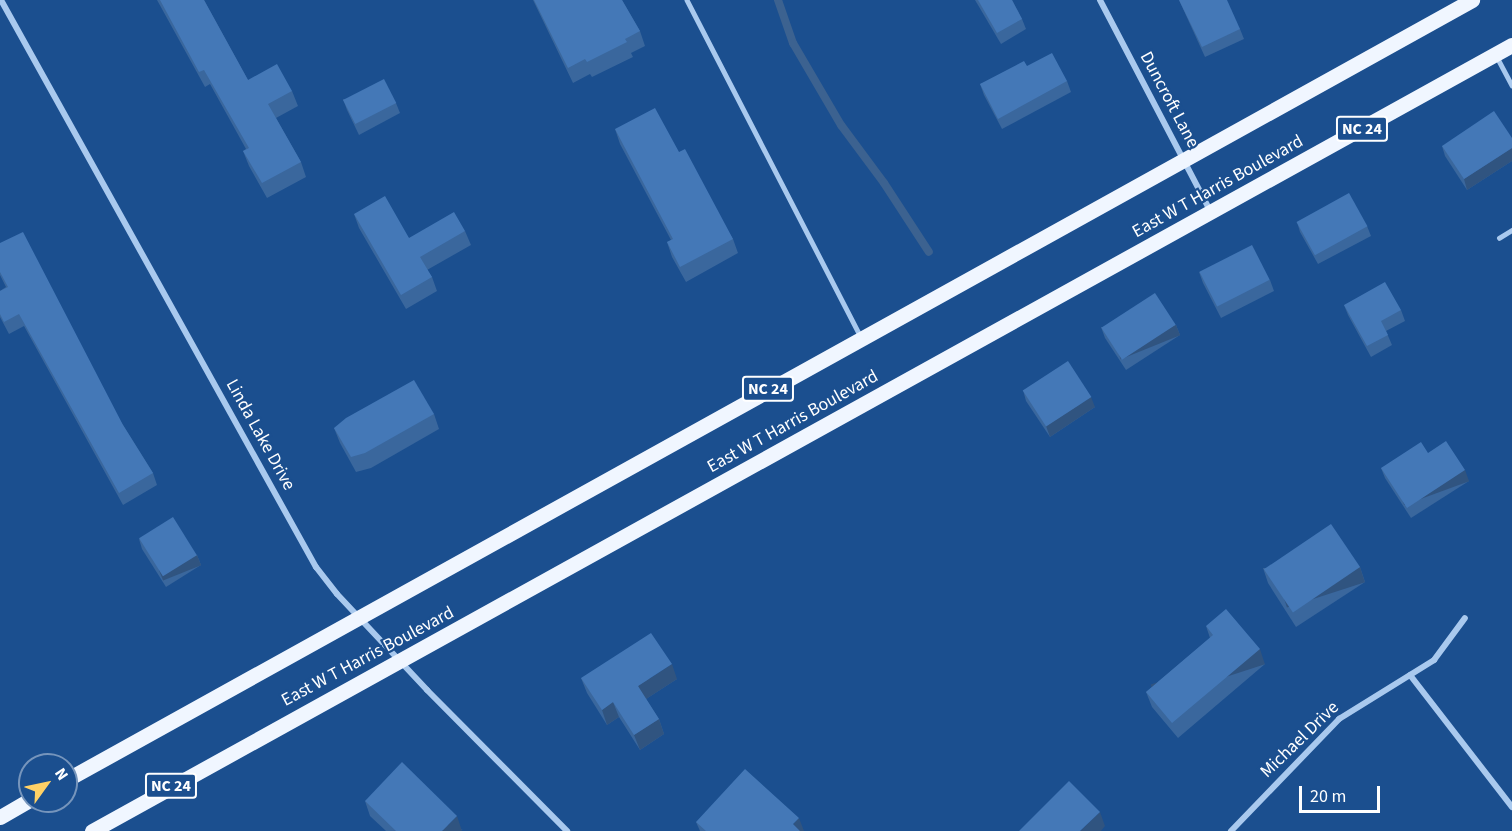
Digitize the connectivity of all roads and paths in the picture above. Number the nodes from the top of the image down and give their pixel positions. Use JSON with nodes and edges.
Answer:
{"nodes":[{"id":1,"x":1,"y":0,"type":"edge"},
{"id":2,"x":687,"y":0,"type":"edge"},
{"id":3,"x":1100,"y":0,"type":"edge"},
{"id":4,"x":1472,"y":0,"type":"edge"},
{"id":5,"x":1512,"y":45,"type":"edge"},
{"id":6,"x":1496,"y":55,"type":"junction"},
{"id":7,"x":1512,"y":85,"type":"edge"},
{"id":8,"x":1183,"y":159,"type":"junction"},
{"id":9,"x":1212,"y":213,"type":"junction"},
{"id":10,"x":1512,"y":231,"type":"edge"},
{"id":11,"x":1499,"y":238,"type":"dead end"},
{"id":12,"x":861,"y":337,"type":"junction"},
{"id":13,"x":359,"y":618,"type":"junction"},
{"id":14,"x":1465,"y":618,"type":"dead end"},
{"id":15,"x":401,"y":662,"type":"junction"},
{"id":16,"x":1410,"y":675,"type":"junction"},
{"id":17,"x":78,"y":773,"type":"edge"},
{"id":18,"x":18,"y":807,"type":"edge"},
{"id":19,"x":1512,"y":807,"type":"edge"},
{"id":20,"x":0,"y":817,"type":"edge"},
{"id":21,"x":92,"y":831,"type":"edge"},
{"id":22,"x":567,"y":831,"type":"edge"},
{"id":23,"x":1231,"y":831,"type":"edge"}],
"edges":[{"from":1,"to":13,"type":"street","name":"Linda Lake Drive"},
{"from":2,"to":12,"type":"lane"},
{"from":3,"to":8,"type":"street","name":"Duncroft Lane"},
{"from":4,"to":8,"type":"main road","name":"East W T Harris Boulevard","number":"NC 24"},
{"from":5,"to":6,"type":"main road","name":"East W T Harris Boulevard","number":"NC 24"},
{"from":6,"to":7,"type":"lane"},
{"from":6,"to":9,"type":"main road","name":"East W T Harris Boulevard","number":"NC 24"},
{"from":8,"to":9,"type":"street","name":"Duncroft Lane"},
{"from":8,"to":12,"type":"main road","name":"East W T Harris Boulevard","number":"NC 24"},
{"from":9,"to":15,"type":"main road","name":"East W T Harris Boulevard","number":"NC 24"},
{"from":10,"to":11,"type":"lane"},
{"from":12,"to":13,"type":"main road","name":"East W T Harris Boulevard","number":"NC 24"},
{"from":13,"to":15,"type":"street","name":"Linda Lake Drive"},
{"from":13,"to":17,"type":"main road","name":"East W T Harris Boulevard","number":"NC 24"},
{"from":14,"to":16,"type":"street","name":"Michael Drive"},
{"from":15,"to":21,"type":"main road","name":"East W T Harris Boulevard","number":"NC 24"},
{"from":15,"to":22,"type":"street","name":"Linda Lake Drive"},
{"from":16,"to":19,"type":"street"},
{"from":16,"to":23,"type":"street","name":"Michael Drive"},
{"from":18,"to":20,"type":"main road"}]}
